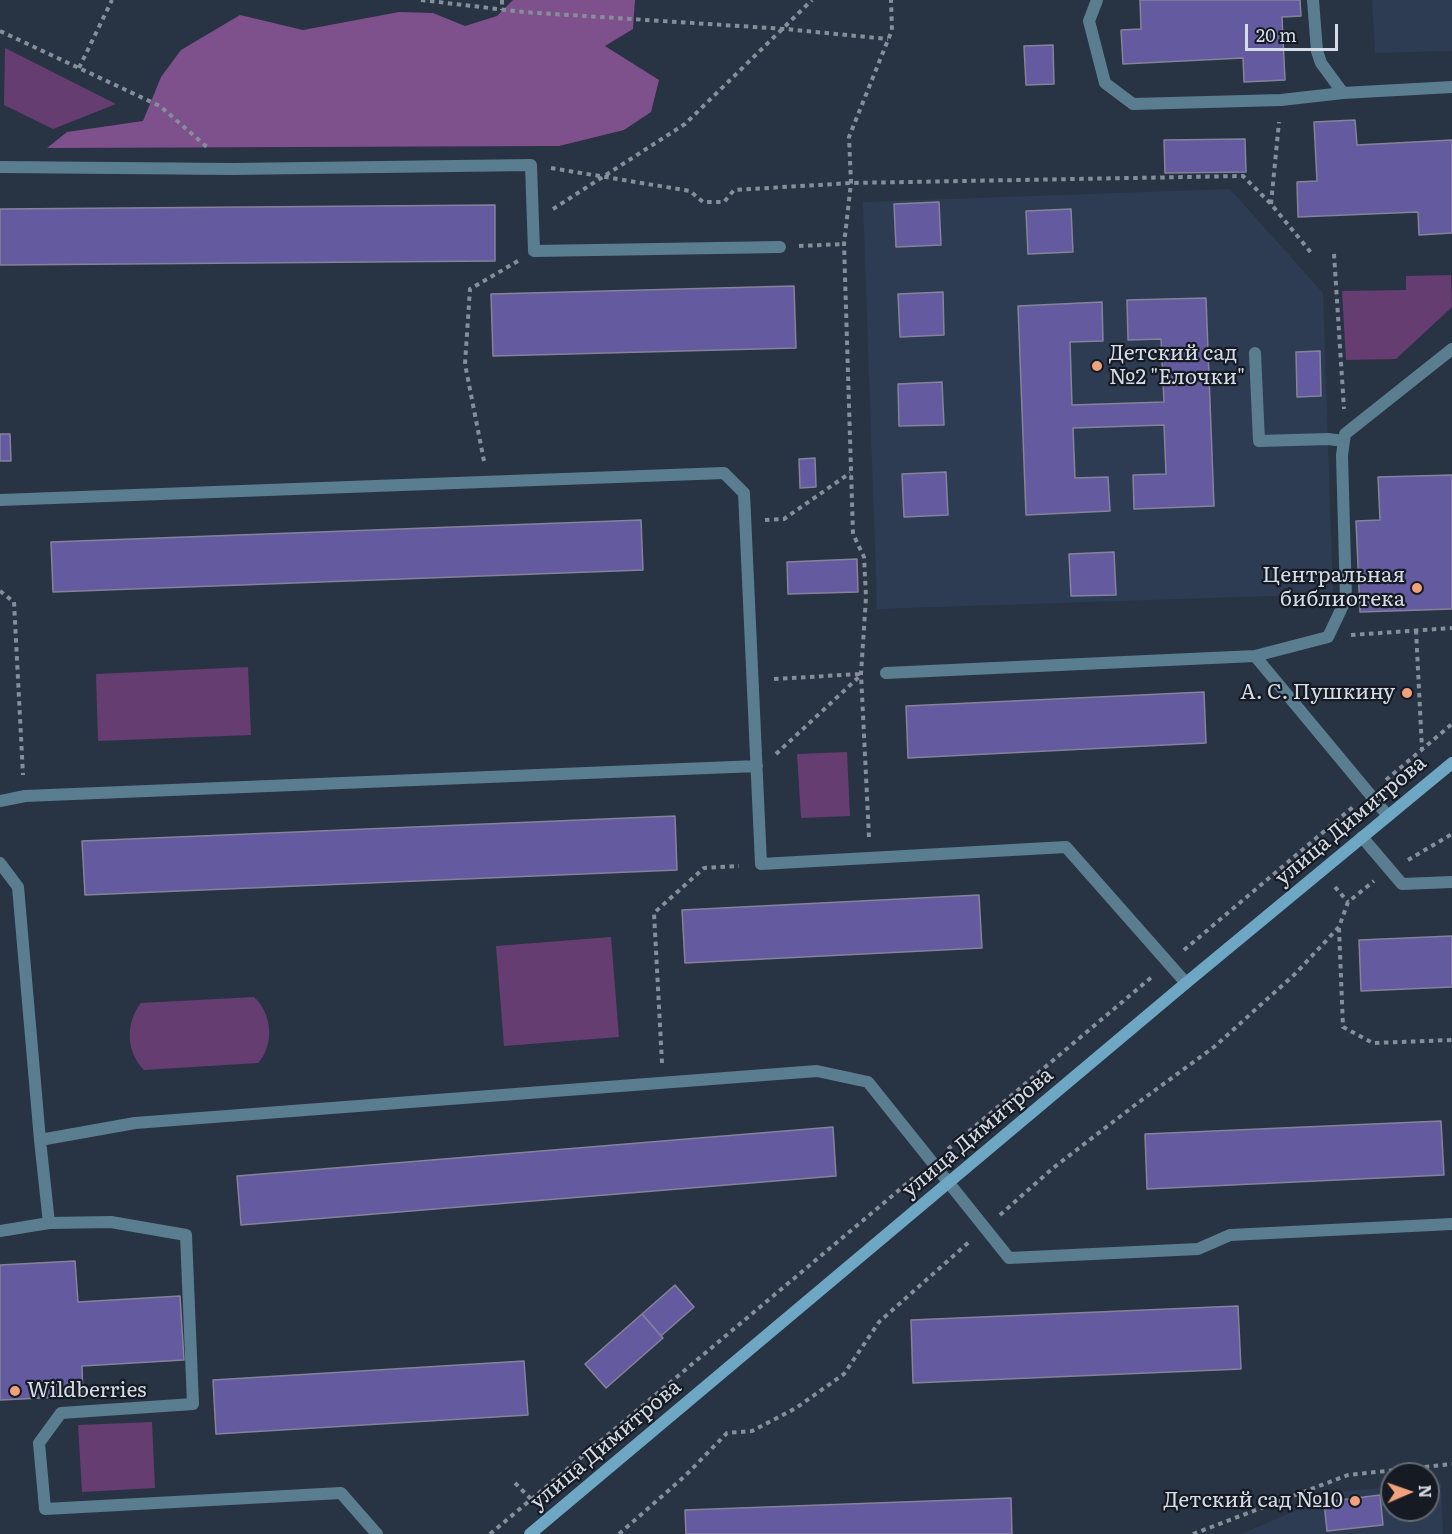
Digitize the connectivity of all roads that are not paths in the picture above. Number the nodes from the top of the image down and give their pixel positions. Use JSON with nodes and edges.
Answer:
{"nodes":[{"id":1,"x":1097,"y":0,"type":"edge"},
{"id":2,"x":1313,"y":0,"type":"edge"},
{"id":3,"x":1452,"y":87,"type":"edge"},
{"id":4,"x":1342,"y":93,"type":"junction"},
{"id":5,"x":0,"y":167,"type":"edge"},
{"id":6,"x":780,"y":248,"type":"road end"},
{"id":7,"x":1452,"y":349,"type":"edge"},
{"id":8,"x":1255,"y":353,"type":"dead end"},
{"id":9,"x":1345,"y":437,"type":"junction"},
{"id":10,"x":0,"y":500,"type":"edge"},
{"id":11,"x":1256,"y":656,"type":"junction"},
{"id":12,"x":886,"y":673,"type":"road end"},
{"id":13,"x":1452,"y":763,"type":"edge"},
{"id":14,"x":757,"y":766,"type":"junction"},
{"id":15,"x":0,"y":801,"type":"edge"},
{"id":16,"x":1388,"y":816,"type":"junction"},
{"id":17,"x":1362,"y":837,"type":"junction"},
{"id":18,"x":0,"y":863,"type":"edge"},
{"id":19,"x":1452,"y":882,"type":"edge"},
{"id":20,"x":1186,"y":983,"type":"junction"},
{"id":21,"x":40,"y":1140,"type":"junction"},
{"id":22,"x":949,"y":1182,"type":"junction"},
{"id":23,"x":49,"y":1223,"type":"junction"},
{"id":24,"x":1452,"y":1224,"type":"edge"},
{"id":25,"x":0,"y":1231,"type":"edge"},
{"id":26,"x":377,"y":1534,"type":"edge"},
{"id":27,"x":531,"y":1534,"type":"edge"}],
"edges":[{"from":1,"to":4,"type":"lane"},
{"from":2,"to":4,"type":"lane"},
{"from":3,"to":4,"type":"lane"},
{"from":5,"to":6,"type":"lane"},
{"from":7,"to":9,"type":"lane"},
{"from":8,"to":9,"type":"lane"},
{"from":9,"to":11,"type":"lane"},
{"from":10,"to":14,"type":"lane"},
{"from":11,"to":12,"type":"lane"},
{"from":11,"to":16,"type":"lane"},
{"from":13,"to":16,"type":"street","name":"улица Димитрова"},
{"from":14,"to":15,"type":"lane"},
{"from":14,"to":20,"type":"lane"},
{"from":16,"to":17,"type":"street","name":"улица Димитрова"},
{"from":17,"to":19,"type":"lane"},
{"from":17,"to":20,"type":"street","name":"улица Димитрова"},
{"from":18,"to":21,"type":"lane"},
{"from":20,"to":22,"type":"street","name":"улица Димитрова"},
{"from":21,"to":22,"type":"lane"},
{"from":21,"to":23,"type":"lane"},
{"from":22,"to":24,"type":"lane"},
{"from":22,"to":27,"type":"street","name":"улица Димитрова"},
{"from":23,"to":25,"type":"lane"},
{"from":23,"to":26,"type":"lane"}]}
